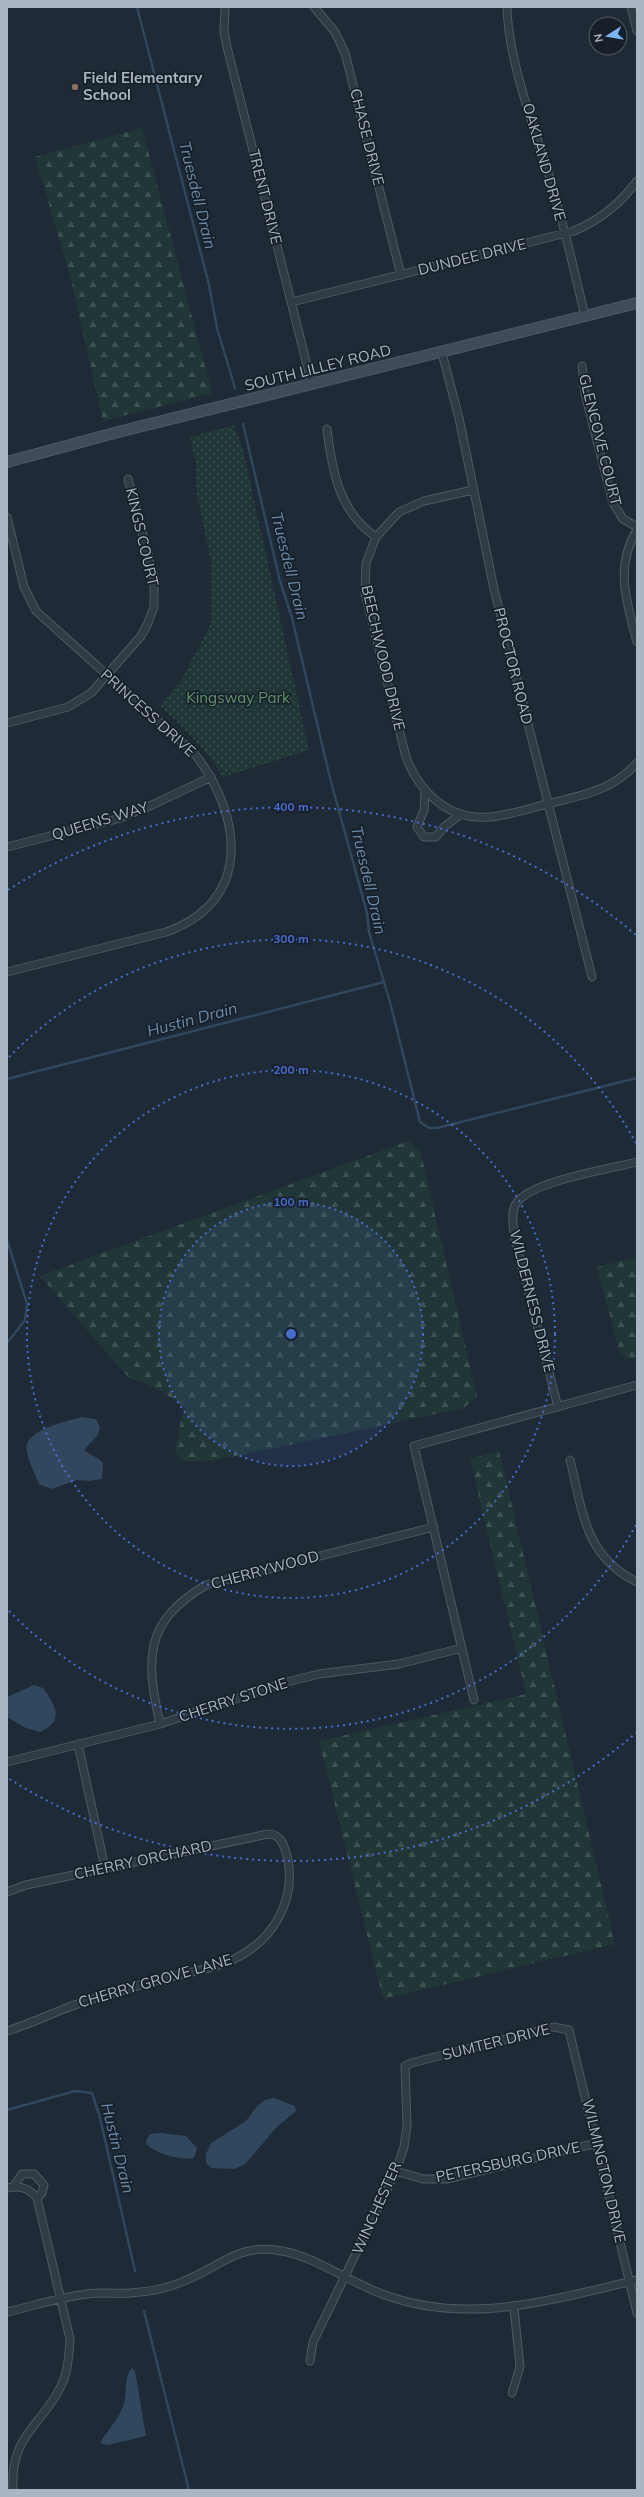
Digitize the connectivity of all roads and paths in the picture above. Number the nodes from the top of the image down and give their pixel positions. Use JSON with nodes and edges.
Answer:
{"nodes":[{"id":1,"x":225,"y":7,"type":"edge"},
{"id":2,"x":314,"y":7,"type":"edge"},
{"id":3,"x":507,"y":7,"type":"edge"},
{"id":4,"x":631,"y":7,"type":"edge"},
{"id":5,"x":637,"y":31,"type":"edge"},
{"id":6,"x":637,"y":181,"type":"edge"},
{"id":7,"x":630,"y":190,"type":"junction"},
{"id":8,"x":637,"y":194,"type":"edge"},
{"id":9,"x":564,"y":233,"type":"junction"},
{"id":10,"x":401,"y":275,"type":"junction"},
{"id":11,"x":292,"y":302,"type":"junction"},
{"id":12,"x":637,"y":303,"type":"edge"},
{"id":13,"x":585,"y":316,"type":"junction"},
{"id":14,"x":442,"y":353,"type":"junction"},
{"id":15,"x":582,"y":366,"type":"dead end"},
{"id":16,"x":312,"y":385,"type":"junction"},
{"id":17,"x":327,"y":429,"type":"dead end"},
{"id":18,"x":7,"y":462,"type":"edge"},
{"id":19,"x":128,"y":479,"type":"dead end"},
{"id":20,"x":473,"y":490,"type":"junction"},
{"id":21,"x":7,"y":517,"type":"edge"},
{"id":22,"x":637,"y":527,"type":"edge"},
{"id":23,"x":637,"y":530,"type":"edge"},
{"id":24,"x":376,"y":537,"type":"junction"},
{"id":25,"x":636,"y":637,"type":"edge"},
{"id":26,"x":107,"y":675,"type":"junction"},
{"id":27,"x":7,"y":723,"type":"edge"},
{"id":28,"x":637,"y":762,"type":"edge"},
{"id":29,"x":211,"y":777,"type":"junction"},
{"id":30,"x":425,"y":792,"type":"junction"},
{"id":31,"x":548,"y":804,"type":"junction"},
{"id":32,"x":461,"y":814,"type":"junction"},
{"id":33,"x":7,"y":848,"type":"edge"},
{"id":34,"x":7,"y":972,"type":"edge"},
{"id":35,"x":592,"y":977,"type":"dead end"},
{"id":36,"x":637,"y":1162,"type":"edge"},
{"id":37,"x":637,"y":1386,"type":"edge"},
{"id":38,"x":558,"y":1407,"type":"junction"},
{"id":39,"x":570,"y":1460,"type":"dead end"},
{"id":40,"x":434,"y":1527,"type":"junction"},
{"id":41,"x":637,"y":1582,"type":"edge"},
{"id":42,"x":462,"y":1648,"type":"junction"},
{"id":43,"x":474,"y":1700,"type":"dead end"},
{"id":44,"x":160,"y":1724,"type":"junction"},
{"id":45,"x":78,"y":1744,"type":"junction"},
{"id":46,"x":7,"y":1762,"type":"edge"},
{"id":47,"x":279,"y":1837,"type":"joint"},
{"id":48,"x":105,"y":1868,"type":"junction"},
{"id":49,"x":7,"y":1892,"type":"edge"},
{"id":50,"x":570,"y":2030,"type":"joint"},
{"id":51,"x":7,"y":2031,"type":"edge"},
{"id":52,"x":423,"y":2060,"type":"joint"},
{"id":53,"x":597,"y":2143,"type":"junction"},
{"id":54,"x":396,"y":2171,"type":"junction"},
{"id":55,"x":11,"y":2187,"type":"edge"},
{"id":56,"x":37,"y":2198,"type":"junction"},
{"id":57,"x":345,"y":2278,"type":"junction"},
{"id":58,"x":634,"y":2281,"type":"edge"},
{"id":59,"x":61,"y":2299,"type":"junction"},
{"id":60,"x":514,"y":2308,"type":"junction"},
{"id":61,"x":7,"y":2312,"type":"edge"},
{"id":62,"x":637,"y":2313,"type":"edge"},
{"id":63,"x":310,"y":2361,"type":"dead end"},
{"id":64,"x":512,"y":2392,"type":"dead end"},
{"id":65,"x":10,"y":2466,"type":"edge"},
{"id":66,"x":13,"y":2490,"type":"edge"}],
"edges":[{"from":1,"to":11,"type":"street","name":"TRENT DRIVE"},
{"from":2,"to":10,"type":"street","name":"CHASE DRIVE"},
{"from":3,"to":9,"type":"street","name":"OAKLAND DRIVE"},
{"from":4,"to":5,"type":"street"},
{"from":6,"to":7,"type":"street","name":"DUNDEE DRIVE"},
{"from":7,"to":8,"type":"street"},
{"from":7,"to":9,"type":"street","name":"DUNDEE DRIVE"},
{"from":9,"to":10,"type":"street","name":"DUNDEE DRIVE"},
{"from":9,"to":13,"type":"street","name":"OAKLAND DRIVE"},
{"from":10,"to":11,"type":"street","name":"DUNDEE DRIVE"},
{"from":11,"to":16,"type":"street","name":"TRENT DRIVE"},
{"from":12,"to":13,"type":"street","name":"SOUTH LILLEY ROAD"},
{"from":13,"to":14,"type":"street","name":"SOUTH LILLEY ROAD"},
{"from":14,"to":16,"type":"street","name":"SOUTH LILLEY ROAD"},
{"from":14,"to":20,"type":"street","name":"PROCTOR ROAD"},
{"from":15,"to":22,"type":"street","name":"GLENCOVE COURT"},
{"from":16,"to":18,"type":"street","name":"SOUTH LILLEY ROAD"},
{"from":17,"to":24,"type":"street"},
{"from":19,"to":26,"type":"street","name":"KINGS COURT"},
{"from":20,"to":24,"type":"street","name":"BEECHWOOD DRIVE"},
{"from":20,"to":31,"type":"street","name":"PROCTOR ROAD"},
{"from":21,"to":26,"type":"street","name":"PRINCESS DRIVE"},
{"from":23,"to":25,"type":"street"},
{"from":24,"to":30,"type":"street","name":"BEECHWOOD DRIVE"},
{"from":26,"to":27,"type":"street","name":"KINGS COURT"},
{"from":26,"to":29,"type":"street","name":"PRINCESS DRIVE"},
{"from":28,"to":31,"type":"street","name":"BEECHWOOD DRIVE"},
{"from":29,"to":33,"type":"street","name":"QUEENS WAY"},
{"from":29,"to":34,"type":"street","name":"PRINCESS DRIVE"},
{"from":30,"to":32,"type":"street","name":"BEECHWOOD DRIVE"},
{"from":30,"to":32,"type":"street"},
{"from":31,"to":32,"type":"street","name":"BEECHWOOD DRIVE"},
{"from":31,"to":35,"type":"street","name":"PROCTOR ROAD"},
{"from":36,"to":38,"type":"street","name":"WILDERNESS DRIVE"},
{"from":37,"to":38,"type":"street"},
{"from":38,"to":40,"type":"street"},
{"from":39,"to":41,"type":"street"},
{"from":40,"to":42,"type":"street"},
{"from":40,"to":44,"type":"street","name":"CHERRYWOOD"},
{"from":42,"to":43,"type":"street"},
{"from":42,"to":44,"type":"street","name":"CHERRY STONE"},
{"from":44,"to":45,"type":"street","name":"CHERRY STONE"},
{"from":45,"to":46,"type":"street","name":"CHERRY STONE"},
{"from":45,"to":48,"type":"street"},
{"from":47,"to":48,"type":"street","name":"CHERRY ORCHARD"},
{"from":47,"to":51,"type":"street","name":"CHERRY GROVE LANE"},
{"from":48,"to":49,"type":"street","name":"CHERRY ORCHARD"},
{"from":50,"to":52,"type":"street","name":"SUMTER DRIVE"},
{"from":50,"to":53,"type":"street","name":"WILMINGTON DRIVE"},
{"from":52,"to":54,"type":"street","name":"WINCHESTER"},
{"from":53,"to":54,"type":"street","name":"PETERSBURG DRIVE"},
{"from":53,"to":58,"type":"street","name":"WILMINGTON DRIVE"},
{"from":54,"to":57,"type":"street","name":"WINCHESTER"},
{"from":55,"to":56,"type":"street"},
{"from":55,"to":56,"type":"street"},
{"from":56,"to":59,"type":"street"},
{"from":57,"to":59,"type":"street"},
{"from":57,"to":60,"type":"street"},
{"from":57,"to":63,"type":"street","name":"WINCHESTER"},
{"from":58,"to":60,"type":"street"},
{"from":58,"to":62,"type":"street","name":"WILMINGTON DRIVE"},
{"from":59,"to":61,"type":"street"},
{"from":59,"to":65,"type":"street"},
{"from":60,"to":64,"type":"street"},
{"from":65,"to":66,"type":"street"}]}
